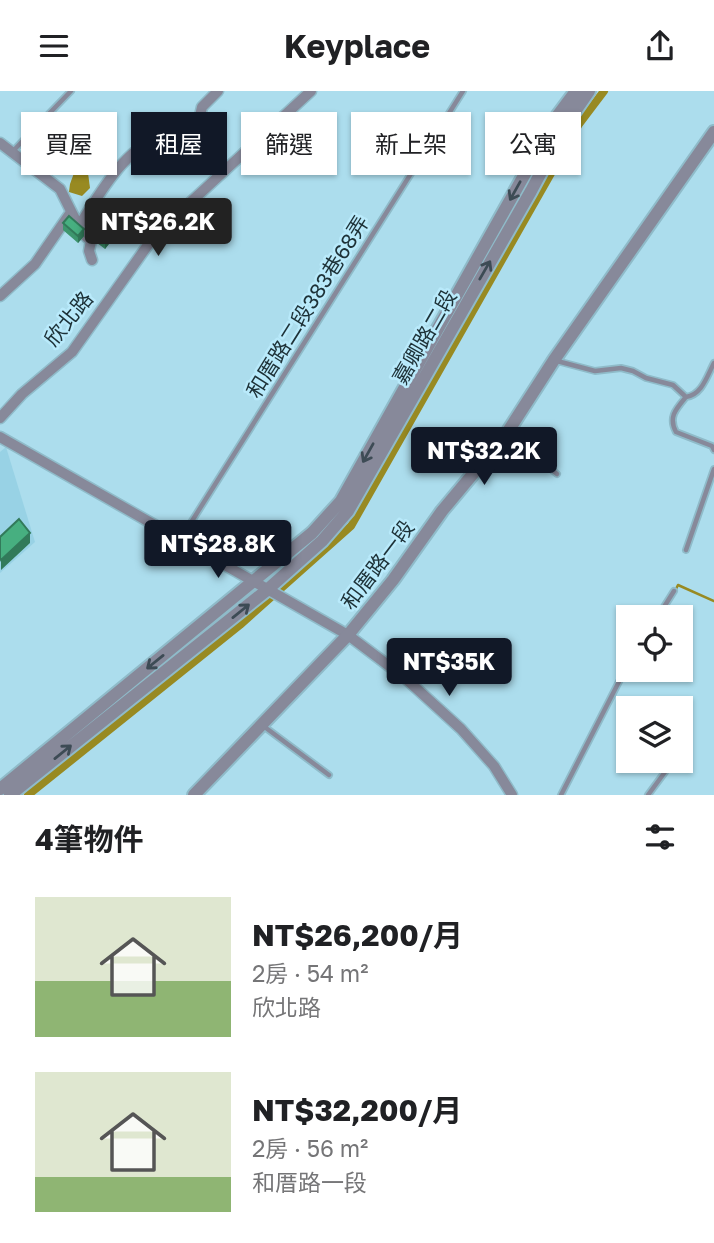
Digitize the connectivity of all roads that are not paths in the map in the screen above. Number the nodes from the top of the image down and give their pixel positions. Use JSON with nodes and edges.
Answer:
{"nodes":[{"id":1,"x":71,"y":91,"type":"edge"},
{"id":2,"x":218,"y":91,"type":"edge"},
{"id":3,"x":311,"y":91,"type":"edge"},
{"id":4,"x":463,"y":91,"type":"edge"},
{"id":5,"x":576,"y":91,"type":"edge"},
{"id":6,"x":589,"y":91,"type":"edge"},
{"id":7,"x":714,"y":132,"type":"edge"},
{"id":8,"x":0,"y":142,"type":"edge"},
{"id":9,"x":12,"y":151,"type":"junction"},
{"id":10,"x":71,"y":212,"type":"junction"},
{"id":11,"x":79,"y":226,"type":"junction"},
{"id":12,"x":92,"y":260,"type":"dead end"},
{"id":13,"x":0,"y":296,"type":"edge"},
{"id":14,"x":554,"y":360,"type":"junction"},
{"id":15,"x":714,"y":363,"type":"edge"},
{"id":16,"x":686,"y":397,"type":"junction"},
{"id":17,"x":0,"y":418,"type":"edge"},
{"id":18,"x":507,"y":433,"type":"junction"},
{"id":19,"x":0,"y":437,"type":"edge"},
{"id":20,"x":714,"y":450,"type":"edge"},
{"id":21,"x":714,"y":469,"type":"edge"},
{"id":22,"x":557,"y":474,"type":"dead end"},
{"id":23,"x":179,"y":541,"type":"junction"},
{"id":24,"x":686,"y":550,"type":"dead end"},
{"id":25,"x":253,"y":582,"type":"junction"},
{"id":26,"x":674,"y":591,"type":"dead end"},
{"id":27,"x":273,"y":593,"type":"junction"},
{"id":28,"x":665,"y":605,"type":"edge"},
{"id":29,"x":348,"y":635,"type":"junction"},
{"id":30,"x":619,"y":682,"type":"edge"},
{"id":31,"x":261,"y":725,"type":"junction"},
{"id":32,"x":664,"y":773,"type":"edge"},
{"id":33,"x":329,"y":775,"type":"dead end"},
{"id":34,"x":0,"y":789,"type":"edge"},
{"id":35,"x":10,"y":795,"type":"edge"},
{"id":36,"x":194,"y":795,"type":"edge"},
{"id":37,"x":512,"y":795,"type":"edge"},
{"id":38,"x":561,"y":795,"type":"edge"},
{"id":39,"x":648,"y":795,"type":"edge"}],
"edges":[{"from":1,"to":9,"type":"lane"},
{"from":2,"to":11,"type":"street"},
{"from":3,"to":17,"type":"street","name":"欣北路"},
{"from":4,"to":23,"type":"lane","name":"和厝路二段383巷68弄"},
{"from":5,"to":25,"type":"street","name":"嘉卿路二段","one_way":true},
{"from":27,"to":6,"type":"street","name":"嘉卿路二段","one_way":true},
{"from":7,"to":14,"type":"street","name":"和厝路一段"},
{"from":8,"to":9,"type":"street"},
{"from":9,"to":10,"type":"street"},
{"from":10,"to":11,"type":"street"},
{"from":10,"to":13,"type":"street"},
{"from":11,"to":12,"type":"street"},
{"from":14,"to":16,"type":"lane"},
{"from":14,"to":18,"type":"street","name":"和厝路一段"},
{"from":15,"to":16,"type":"lane"},
{"from":16,"to":20,"type":"lane"},
{"from":18,"to":22,"type":"lane"},
{"from":18,"to":29,"type":"street","name":"和厝路一段"},
{"from":19,"to":23,"type":"street"},
{"from":21,"to":24,"type":"lane"},
{"from":23,"to":25,"type":"street"},
{"from":25,"to":27,"type":"street"},
{"from":25,"to":34,"type":"street","name":"嘉卿路二段","one_way":true},
{"from":26,"to":28,"type":"lane"},
{"from":27,"to":29,"type":"street"},
{"from":35,"to":27,"type":"street","name":"嘉卿路二段","one_way":true},
{"from":29,"to":31,"type":"street","name":"和厝路一段"},
{"from":29,"to":37,"type":"street"},
{"from":30,"to":38,"type":"lane"},
{"from":31,"to":33,"type":"lane"},
{"from":31,"to":36,"type":"street","name":"和厝路一段"},
{"from":32,"to":39,"type":"lane"}]}
